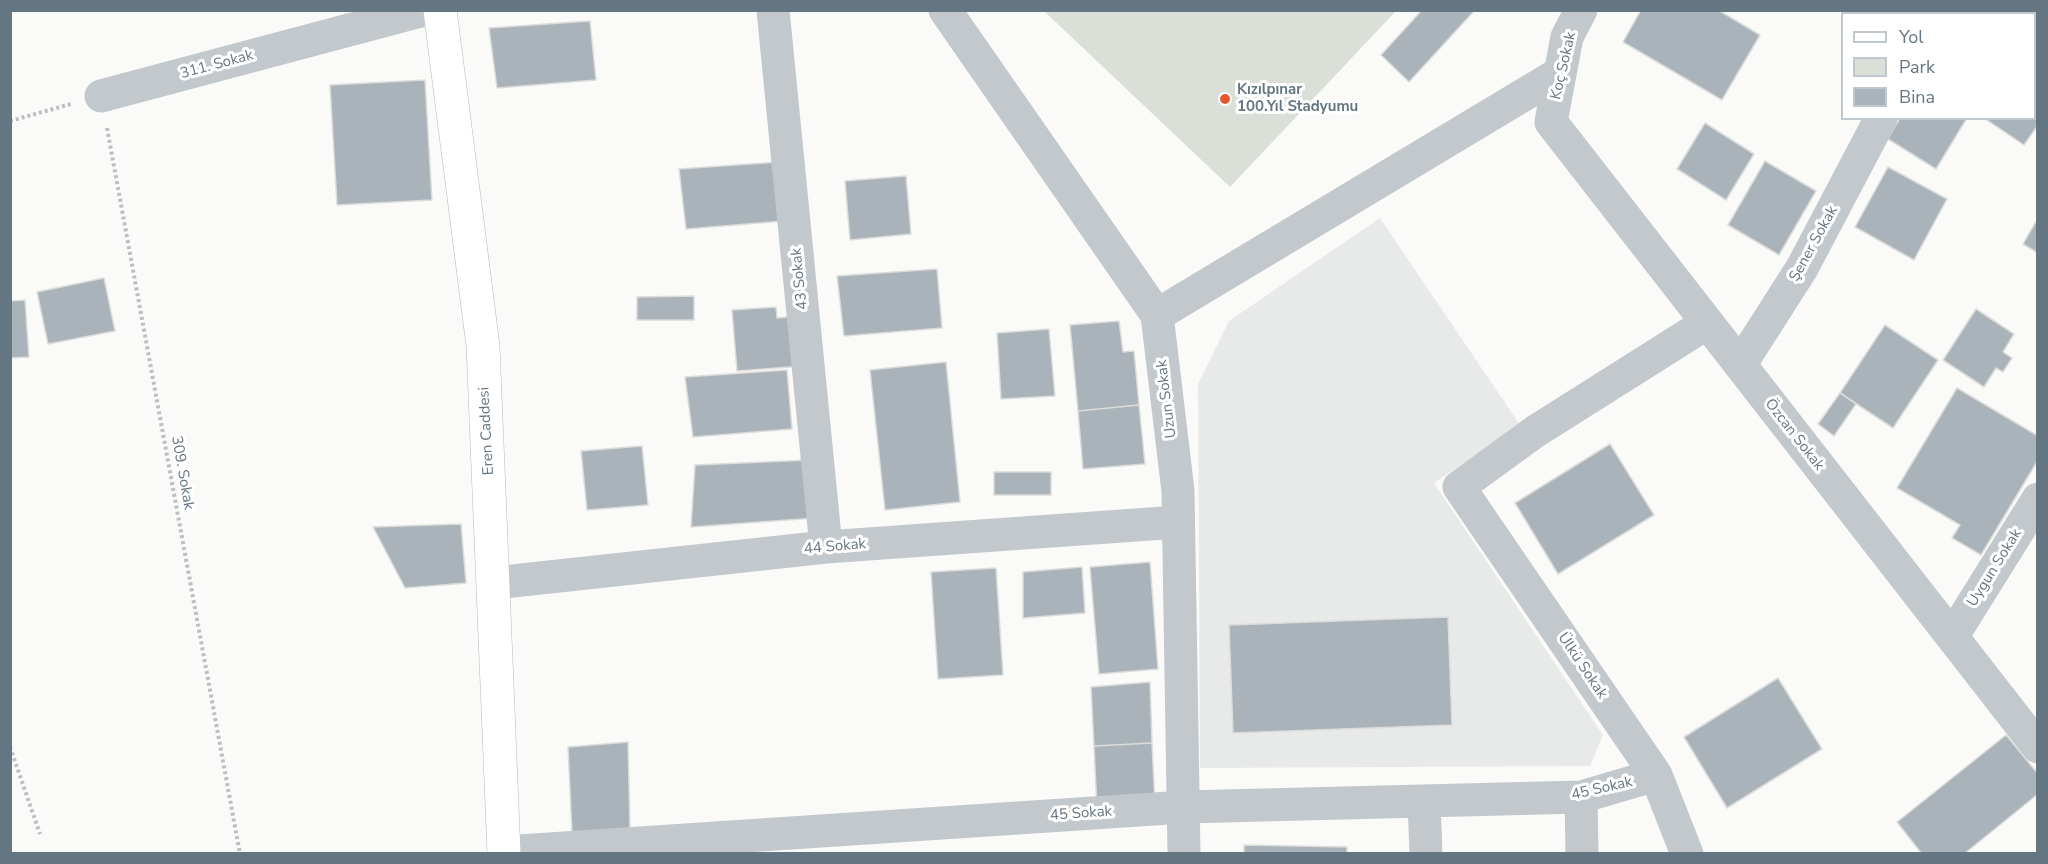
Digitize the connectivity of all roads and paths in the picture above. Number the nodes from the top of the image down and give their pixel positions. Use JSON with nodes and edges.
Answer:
{"nodes":[{"id":1,"x":424,"y":10,"type":"edge"},
{"id":2,"x":440,"y":10,"type":"edge"},
{"id":3,"x":773,"y":10,"type":"edge"},
{"id":4,"x":945,"y":10,"type":"edge"},
{"id":5,"x":1581,"y":10,"type":"edge"},
{"id":6,"x":1560,"y":73,"type":"junction"},
{"id":7,"x":101,"y":96,"type":"junction"},
{"id":8,"x":1880,"y":120,"type":"edge"},
{"id":9,"x":10,"y":121,"type":"edge"},
{"id":10,"x":1551,"y":122,"type":"joint"},
{"id":11,"x":1157,"y":315,"type":"junction"},
{"id":12,"x":1707,"y":323,"type":"junction"},
{"id":13,"x":1740,"y":365,"type":"junction"},
{"id":14,"x":2037,"y":499,"type":"edge"},
{"id":15,"x":1178,"y":522,"type":"junction"},
{"id":16,"x":826,"y":547,"type":"junction"},
{"id":17,"x":494,"y":583,"type":"junction"},
{"id":18,"x":1952,"y":637,"type":"junction"},
{"id":19,"x":10,"y":747,"type":"edge"},
{"id":20,"x":2037,"y":747,"type":"edge"},
{"id":21,"x":1656,"y":775,"type":"junction"},
{"id":22,"x":1581,"y":797,"type":"junction"},
{"id":23,"x":1424,"y":801,"type":"junction"},
{"id":24,"x":1184,"y":807,"type":"junction"},
{"id":25,"x":40,"y":834,"type":"dead end"},
{"id":26,"x":497,"y":853,"type":"edge"},
{"id":27,"x":240,"y":854,"type":"edge"},
{"id":28,"x":1184,"y":854,"type":"edge"},
{"id":29,"x":1425,"y":854,"type":"edge"},
{"id":30,"x":1582,"y":854,"type":"edge"},
{"id":31,"x":1687,"y":854,"type":"edge"}],
"edges":[{"from":1,"to":7,"type":"street","name":"311. Sokak"},
{"from":2,"to":17,"type":"street","name":"Eren Caddesi"},
{"from":3,"to":16,"type":"street","name":"43 Sokak"},
{"from":4,"to":11,"type":"street","name":"Uzun Sokak"},
{"from":5,"to":6,"type":"street","name":"Koç Sokak"},
{"from":6,"to":10,"type":"street","name":"Koç Sokak"},
{"from":6,"to":11,"type":"street"},
{"from":7,"to":9,"type":"path"},
{"from":7,"to":27,"type":"path","name":"309. Sokak"},
{"from":8,"to":13,"type":"street","name":"Şener Sokak"},
{"from":10,"to":12,"type":"street","name":"Özcan Sokak"},
{"from":11,"to":15,"type":"street","name":"Uzun Sokak"},
{"from":12,"to":13,"type":"street","name":"Özcan Sokak"},
{"from":12,"to":21,"type":"street","name":"Ülkü Sokak"},
{"from":13,"to":18,"type":"street","name":"Özcan Sokak"},
{"from":14,"to":18,"type":"street","name":"Uygun Sokak"},
{"from":15,"to":16,"type":"street","name":"44 Sokak"},
{"from":15,"to":24,"type":"street","name":"Uzun Sokak"},
{"from":16,"to":17,"type":"street","name":"44 Sokak"},
{"from":17,"to":26,"type":"street","name":"Eren Caddesi"},
{"from":18,"to":20,"type":"street","name":"Özcan Sokak"},
{"from":19,"to":25,"type":"path"},
{"from":21,"to":22,"type":"street","name":"45 Sokak"},
{"from":21,"to":31,"type":"street","name":"Ülkü Sokak"},
{"from":22,"to":23,"type":"street","name":"45 Sokak"},
{"from":22,"to":30,"type":"street"},
{"from":23,"to":24,"type":"street","name":"45 Sokak"},
{"from":23,"to":29,"type":"street"},
{"from":24,"to":26,"type":"street","name":"45 Sokak"},
{"from":24,"to":28,"type":"street","name":"Uzun Sokak"}]}
